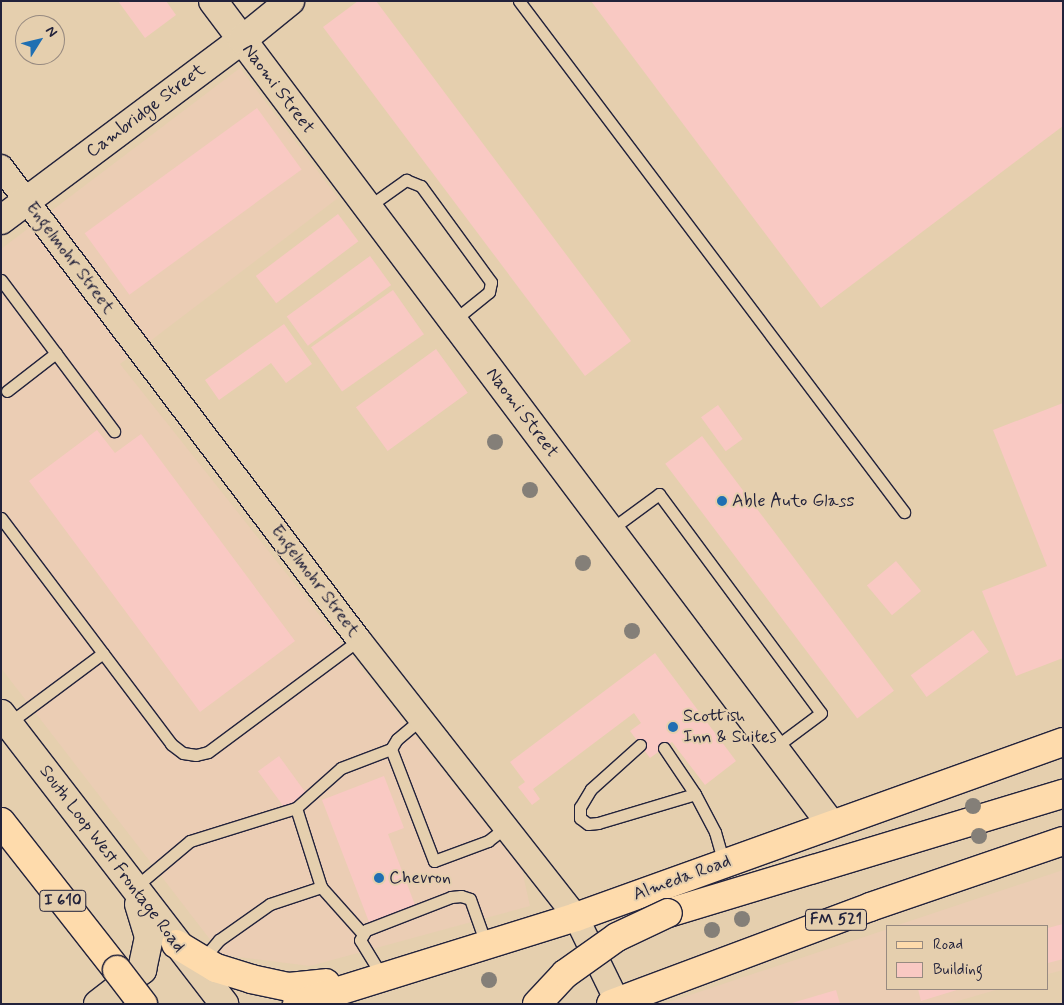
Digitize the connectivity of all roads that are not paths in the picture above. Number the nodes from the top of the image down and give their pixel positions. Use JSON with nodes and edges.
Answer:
{"nodes":[{"id":1,"x":213,"y":1,"type":"edge"},
{"id":2,"x":290,"y":1,"type":"edge"},
{"id":3,"x":519,"y":1,"type":"edge"},
{"id":4,"x":242,"y":40,"type":"junction"},
{"id":5,"x":1,"y":167,"type":"edge"},
{"id":6,"x":26,"y":200,"type":"junction"},
{"id":7,"x":368,"y":207,"type":"junction"},
{"id":8,"x":1,"y":220,"type":"edge"},
{"id":9,"x":1,"y":280,"type":"edge"},
{"id":10,"x":453,"y":321,"type":"junction"},
{"id":11,"x":56,"y":353,"type":"junction"},
{"id":12,"x":7,"y":391,"type":"dead end"},
{"id":13,"x":114,"y":430,"type":"dead end"},
{"id":14,"x":904,"y":512,"type":"dead end"},
{"id":15,"x":1,"y":518,"type":"edge"},
{"id":16,"x":610,"y":530,"type":"junction"},
{"id":17,"x":359,"y":640,"type":"junction"},
{"id":18,"x":103,"y":653,"type":"junction"},
{"id":19,"x":5,"y":719,"type":"edge"},
{"id":20,"x":421,"y":719,"type":"junction"},
{"id":21,"x":1063,"y":742,"type":"edge"},
{"id":22,"x":640,"y":745,"type":"dead end"},
{"id":23,"x":664,"y":748,"type":"dead end"},
{"id":24,"x":774,"y":748,"type":"junction"},
{"id":25,"x":391,"y":749,"type":"junction"},
{"id":26,"x":695,"y":794,"type":"junction"},
{"id":27,"x":1063,"y":794,"type":"edge"},
{"id":28,"x":296,"y":808,"type":"junction"},
{"id":29,"x":1,"y":822,"type":"edge"},
{"id":30,"x":831,"y":824,"type":"junction"},
{"id":31,"x":506,"y":827,"type":"junction"},
{"id":32,"x":1062,"y":843,"type":"edge"},
{"id":33,"x":724,"y":863,"type":"junction"},
{"id":34,"x":322,"y":887,"type":"junction"},
{"id":35,"x":134,"y":888,"type":"junction"},
{"id":36,"x":576,"y":917,"type":"junction"},
{"id":37,"x":363,"y":934,"type":"junction"},
{"id":38,"x":176,"y":944,"type":"junction"},
{"id":39,"x":486,"y":944,"type":"junction"},
{"id":40,"x":203,"y":959,"type":"junction"},
{"id":41,"x":117,"y":970,"type":"junction"},
{"id":42,"x":382,"y":976,"type":"junction"},
{"id":43,"x":614,"y":1003,"type":"edge"},
{"id":44,"x":98,"y":1004,"type":"edge"},
{"id":45,"x":132,"y":1004,"type":"edge"},
{"id":46,"x":143,"y":1004,"type":"edge"},
{"id":47,"x":224,"y":1004,"type":"edge"},
{"id":48,"x":297,"y":1004,"type":"edge"},
{"id":49,"x":537,"y":1004,"type":"edge"}],
"edges":[{"from":1,"to":4,"type":"street","name":"Naomi Street"},
{"from":2,"to":4,"type":"street","name":"Cambridge Street"},
{"from":3,"to":14,"type":"lane"},
{"from":4,"to":6,"type":"street","name":"Cambridge Street"},
{"from":4,"to":7,"type":"street","name":"Naomi Street"},
{"from":5,"to":6,"type":"street","name":"Engelmohr Street"},
{"from":6,"to":8,"type":"street","name":"Cambridge Street"},
{"from":6,"to":17,"type":"street","name":"Engelmohr Street"},
{"from":7,"to":10,"type":"street","name":"Naomi Street"},
{"from":7,"to":10,"type":"lane"},
{"from":9,"to":11,"type":"lane"},
{"from":10,"to":16,"type":"street","name":"Naomi Street"},
{"from":11,"to":12,"type":"lane"},
{"from":11,"to":13,"type":"lane"},
{"from":15,"to":18,"type":"lane"},
{"from":16,"to":24,"type":"street","name":"Naomi Street"},
{"from":16,"to":24,"type":"lane"},
{"from":17,"to":18,"type":"lane"},
{"from":17,"to":20,"type":"street","name":"Engelmohr Street"},
{"from":18,"to":19,"type":"lane"},
{"from":19,"to":35,"type":"street","name":"South Loop West Frontage Road"},
{"from":20,"to":25,"type":"lane"},
{"from":20,"to":31,"type":"street","name":"Engelmohr Street"},
{"from":21,"to":30,"type":"main road","name":"Almeda Road"},
{"from":22,"to":26,"type":"lane"},
{"from":23,"to":26,"type":"lane"},
{"from":24,"to":30,"type":"street","name":"Naomi Street"},
{"from":25,"to":28,"type":"lane"},
{"from":25,"to":31,"type":"lane"},
{"from":26,"to":33,"type":"lane"},
{"from":27,"to":49,"type":"main road","bridge":true},
{"from":28,"to":34,"type":"lane"},
{"from":28,"to":35,"type":"lane"},
{"from":29,"to":41,"type":"main road","number":"I 610"},
{"from":30,"to":33,"type":"main road","name":"Almeda Road"},
{"from":31,"to":36,"type":"street","name":"Engelmohr Street"},
{"from":32,"to":43,"type":"main road","number":"FM 521"},
{"from":33,"to":36,"type":"main road","name":"Almeda Road"},
{"from":34,"to":37,"type":"lane"},
{"from":34,"to":40,"type":"lane"},
{"from":35,"to":38,"type":"street","name":"South Loop West Frontage Road"},
{"from":35,"to":44,"type":"street"},
{"from":36,"to":39,"type":"main road","name":"Almeda Road"},
{"from":36,"to":43,"type":"street","name":"Engelmohr Street"},
{"from":37,"to":39,"type":"lane"},
{"from":37,"to":42,"type":"lane"},
{"from":38,"to":40,"type":"main road"},
{"from":38,"to":47,"type":"street","name":"South Loop West Frontage Road"},
{"from":39,"to":42,"type":"main road","name":"Almeda Road"},
{"from":40,"to":42,"type":"main road"},
{"from":41,"to":45,"type":"main road","bridge":true},
{"from":41,"to":46,"type":"main road","number":"I 610","bridge":true},
{"from":42,"to":48,"type":"main road","name":"Almeda Road"}]}
